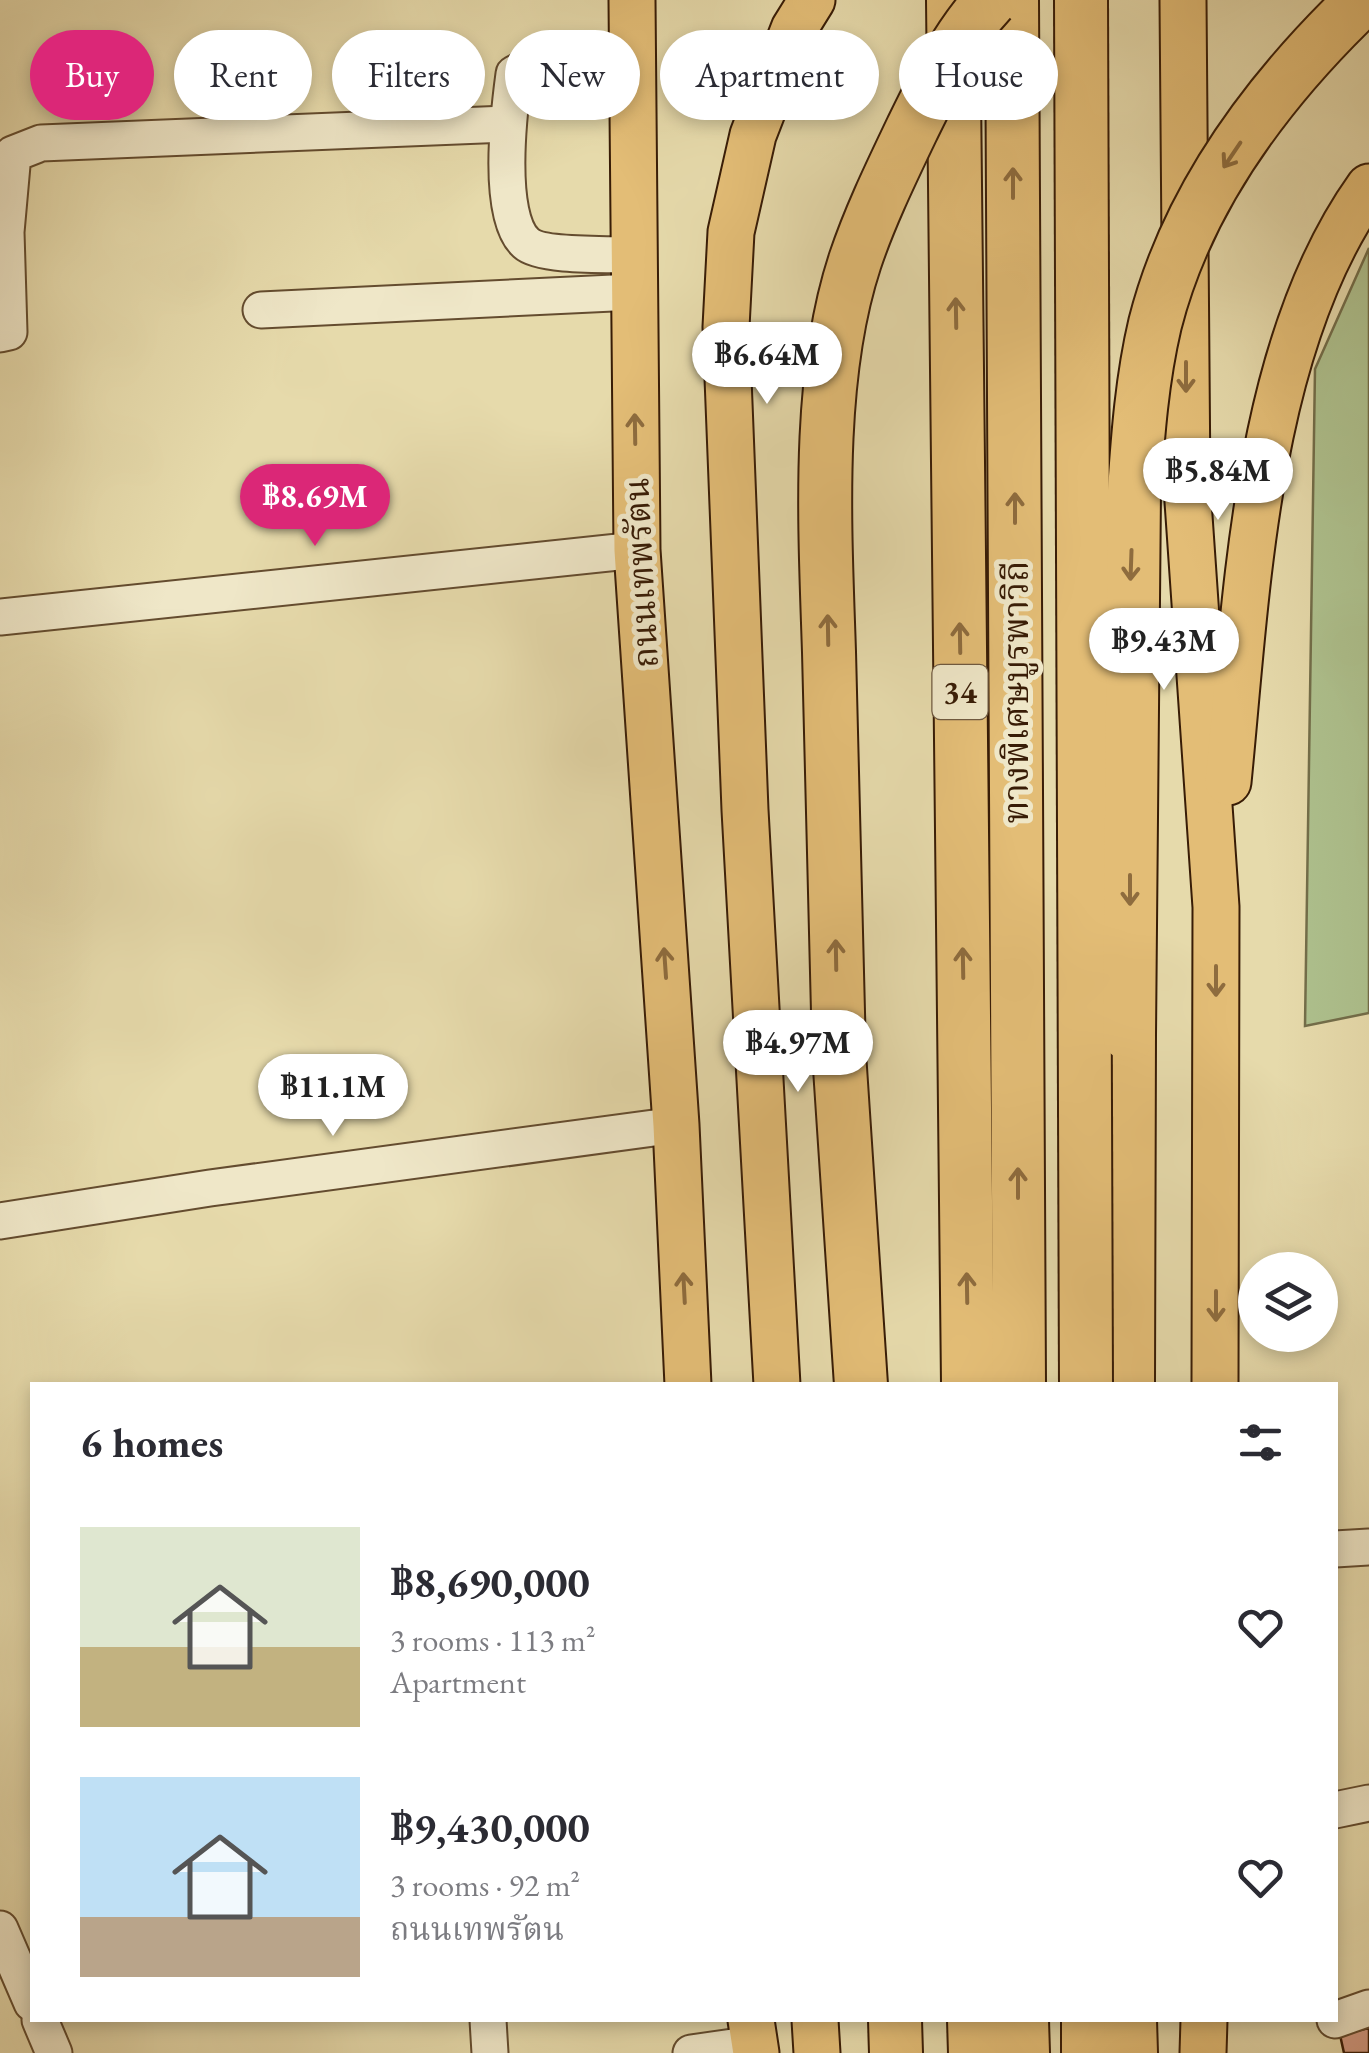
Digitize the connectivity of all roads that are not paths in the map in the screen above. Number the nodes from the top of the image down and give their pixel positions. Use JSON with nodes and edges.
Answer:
{"nodes":[{"id":1,"x":632,"y":0,"type":"edge"},
{"id":2,"x":812,"y":0,"type":"edge"},
{"id":3,"x":953,"y":0,"type":"edge"},
{"id":4,"x":991,"y":0,"type":"edge"},
{"id":5,"x":1012,"y":0,"type":"edge"},
{"id":6,"x":1079,"y":0,"type":"edge"},
{"id":7,"x":1183,"y":0,"type":"edge"},
{"id":8,"x":1362,"y":0,"type":"edge"},
{"id":9,"x":632,"y":30,"type":"edge"},
{"id":10,"x":508,"y":120,"type":"edge"},
{"id":11,"x":633,"y":120,"type":"edge"},
{"id":12,"x":507,"y":124,"type":"junction"},
{"id":13,"x":1369,"y":187,"type":"edge"},
{"id":14,"x":634,"y":274,"type":"junction"},
{"id":15,"x":261,"y":310,"type":"dead end"},
{"id":16,"x":0,"y":334,"type":"edge"},
{"id":17,"x":637,"y":550,"type":"junction"},
{"id":18,"x":0,"y":617,"type":"edge"},
{"id":19,"x":1216,"y":907,"type":"junction"},
{"id":20,"x":676,"y":1125,"type":"junction"},
{"id":21,"x":0,"y":1222,"type":"edge"},
{"id":22,"x":688,"y":1382,"type":"edge"},
{"id":23,"x":776,"y":1382,"type":"edge"},
{"id":24,"x":860,"y":1382,"type":"edge"},
{"id":25,"x":968,"y":1382,"type":"edge"},
{"id":26,"x":1019,"y":1382,"type":"edge"},
{"id":27,"x":1089,"y":1382,"type":"edge"},
{"id":28,"x":1128,"y":1382,"type":"edge"},
{"id":29,"x":1215,"y":1382,"type":"edge"},
{"id":30,"x":1369,"y":1547,"type":"edge"},
{"id":31,"x":1338,"y":1550,"type":"edge"},
{"id":32,"x":1369,"y":1803,"type":"edge"},
{"id":33,"x":1338,"y":1809,"type":"edge"},
{"id":34,"x":0,"y":1928,"type":"edge"},
{"id":35,"x":30,"y":1998,"type":"edge"},
{"id":36,"x":1369,"y":2008,"type":"edge"},
{"id":37,"x":1338,"y":2019,"type":"edge"},
{"id":38,"x":41,"y":2022,"type":"edge"},
{"id":39,"x":488,"y":2022,"type":"edge"},
{"id":40,"x":815,"y":2022,"type":"edge"},
{"id":41,"x":895,"y":2022,"type":"edge"},
{"id":42,"x":974,"y":2022,"type":"edge"},
{"id":43,"x":1022,"y":2022,"type":"edge"},
{"id":44,"x":1088,"y":2022,"type":"edge"},
{"id":45,"x":1098,"y":2022,"type":"edge"},
{"id":46,"x":1130,"y":2022,"type":"edge"},
{"id":47,"x":1204,"y":2022,"type":"edge"},
{"id":48,"x":754,"y":2039,"type":"edge"},
{"id":49,"x":54,"y":2053,"type":"edge"},
{"id":50,"x":490,"y":2053,"type":"edge"},
{"id":51,"x":690,"y":2053,"type":"edge"},
{"id":52,"x":817,"y":2053,"type":"edge"},
{"id":53,"x":896,"y":2053,"type":"edge"},
{"id":54,"x":974,"y":2053,"type":"edge"},
{"id":55,"x":1023,"y":2053,"type":"edge"},
{"id":56,"x":1088,"y":2053,"type":"edge"},
{"id":57,"x":1098,"y":2053,"type":"edge"},
{"id":58,"x":1131,"y":2053,"type":"edge"},
{"id":59,"x":1203,"y":2053,"type":"edge"}],
"edges":[{"from":1,"to":9,"type":"main road","name":"ถนนเทพรัตน"},
{"from":2,"to":23,"type":"main road"},
{"from":25,"to":3,"type":"highway","number":"34","one_way":true},
{"from":24,"to":4,"type":"highway","one_way":true,"bridge":true},
{"from":26,"to":5,"type":"highway","name":"ทางพิเศษบูรพาวิถี","one_way":true},
{"from":6,"to":27,"type":"highway","name":"ทางพิเศษบูรพาวิถี","bridge":true},
{"from":7,"to":19,"type":"main road","one_way":true},
{"from":8,"to":28,"type":"highway","one_way":true,"bridge":true},
{"from":10,"to":12,"type":"street"},
{"from":11,"to":14,"type":"main road","name":"ถนนเทพรัตน"},
{"from":12,"to":14,"type":"street"},
{"from":12,"to":16,"type":"street"},
{"from":13,"to":19,"type":"main road"},
{"from":14,"to":15,"type":"street"},
{"from":17,"to":14,"type":"main road","name":"ถนนเทพรัตน","one_way":true},
{"from":17,"to":18,"type":"street"},
{"from":20,"to":17,"type":"main road","name":"ถนนเทพรัตน","one_way":true},
{"from":19,"to":29,"type":"main road","one_way":true},
{"from":20,"to":21,"type":"street"},
{"from":22,"to":20,"type":"main road","name":"ถนนเทพรัตน","one_way":true},
{"from":30,"to":31,"type":"street"},
{"from":32,"to":33,"type":"street"},
{"from":34,"to":35,"type":"street"},
{"from":36,"to":37,"type":"street"},
{"from":38,"to":49,"type":"street"},
{"from":39,"to":50,"type":"street"},
{"from":40,"to":52,"type":"main road"},
{"from":41,"to":53,"type":"highway"},
{"from":42,"to":54,"type":"highway"},
{"from":43,"to":55,"type":"highway"},
{"from":44,"to":56,"type":"highway"},
{"from":45,"to":57,"type":"highway"},
{"from":46,"to":58,"type":"highway"},
{"from":47,"to":59,"type":"main road"},
{"from":48,"to":51,"type":"street"}]}
